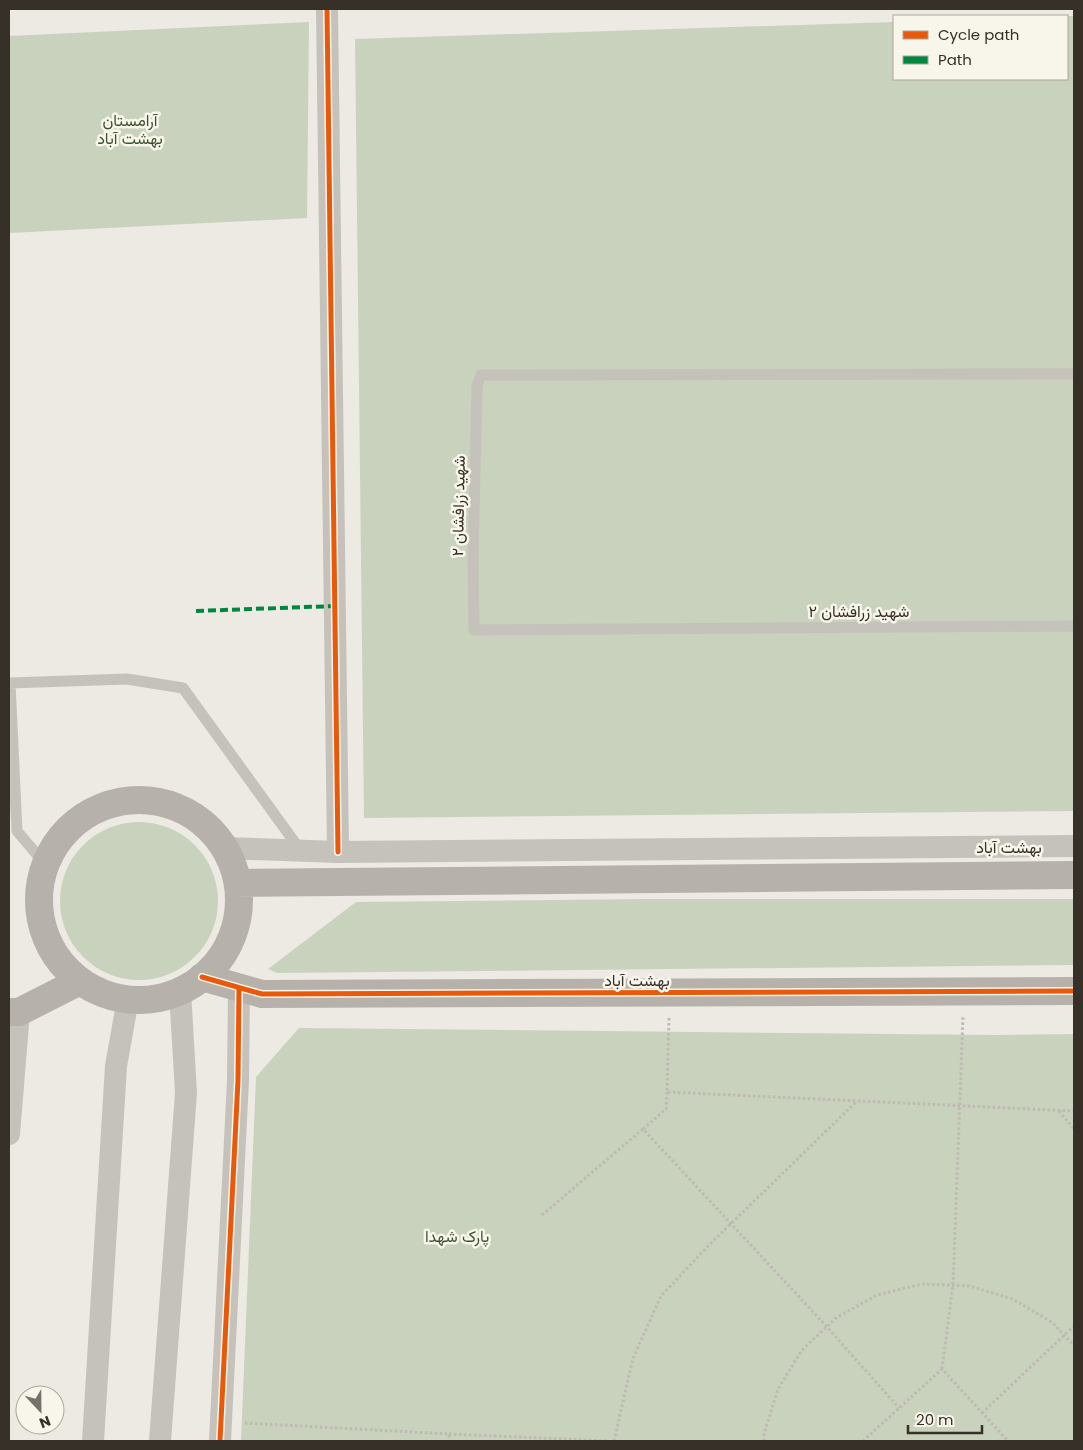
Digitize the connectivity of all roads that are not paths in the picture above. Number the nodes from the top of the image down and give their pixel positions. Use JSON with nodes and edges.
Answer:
{"nodes":[{"id":1,"x":328,"y":9,"type":"edge"},
{"id":2,"x":1074,"y":374,"type":"edge"},
{"id":3,"x":1074,"y":626,"type":"edge"},
{"id":4,"x":10,"y":684,"type":"edge"},
{"id":5,"x":10,"y":733,"type":"edge"},
{"id":6,"x":1074,"y":846,"type":"edge"},
{"id":7,"x":224,"y":848,"type":"junction"},
{"id":8,"x":301,"y":851,"type":"junction"},
{"id":9,"x":338,"y":852,"type":"junction"},
{"id":10,"x":45,"y":864,"type":"junction"},
{"id":11,"x":1074,"y":875,"type":"edge"},
{"id":12,"x":238,"y":883,"type":"junction"},
{"id":13,"x":80,"y":981,"type":"junction"},
{"id":14,"x":191,"y":984,"type":"junction"},
{"id":15,"x":239,"y":988,"type":"junction"},
{"id":16,"x":1074,"y":991,"type":"edge"},
{"id":17,"x":128,"y":999,"type":"junction"},
{"id":18,"x":14,"y":1012,"type":"edge"},
{"id":19,"x":9,"y":1134,"type":"edge"},
{"id":20,"x":220,"y":1431,"type":"edge"},
{"id":21,"x":93,"y":1441,"type":"edge"},
{"id":22,"x":160,"y":1441,"type":"edge"}],
"edges":[{"from":1,"to":9,"type":"street"},
{"from":2,"to":3,"type":"lane","name":"شهید زرافشان ۲"},
{"from":4,"to":5,"type":"lane"},
{"from":4,"to":8,"type":"lane"},
{"from":5,"to":10,"type":"lane"},
{"from":6,"to":9,"type":"street","name":"بهشت آباد"},
{"from":7,"to":8,"type":"street","name":"بهشت آباد"},
{"from":7,"to":10,"type":"street"},
{"from":7,"to":12,"type":"street"},
{"from":8,"to":9,"type":"street","name":"بهشت آباد"},
{"from":10,"to":13,"type":"street"},
{"from":11,"to":12,"type":"street","name":"بهشت آباد"},
{"from":12,"to":14,"type":"street"},
{"from":13,"to":17,"type":"street"},
{"from":13,"to":18,"type":"street"},
{"from":14,"to":15,"type":"street","name":"بهشت آباد"},
{"from":14,"to":17,"type":"street"},
{"from":14,"to":22,"type":"street"},
{"from":15,"to":16,"type":"street","name":"بهشت آباد"},
{"from":15,"to":20,"type":"street"},
{"from":17,"to":21,"type":"street"},
{"from":18,"to":19,"type":"street"}]}
